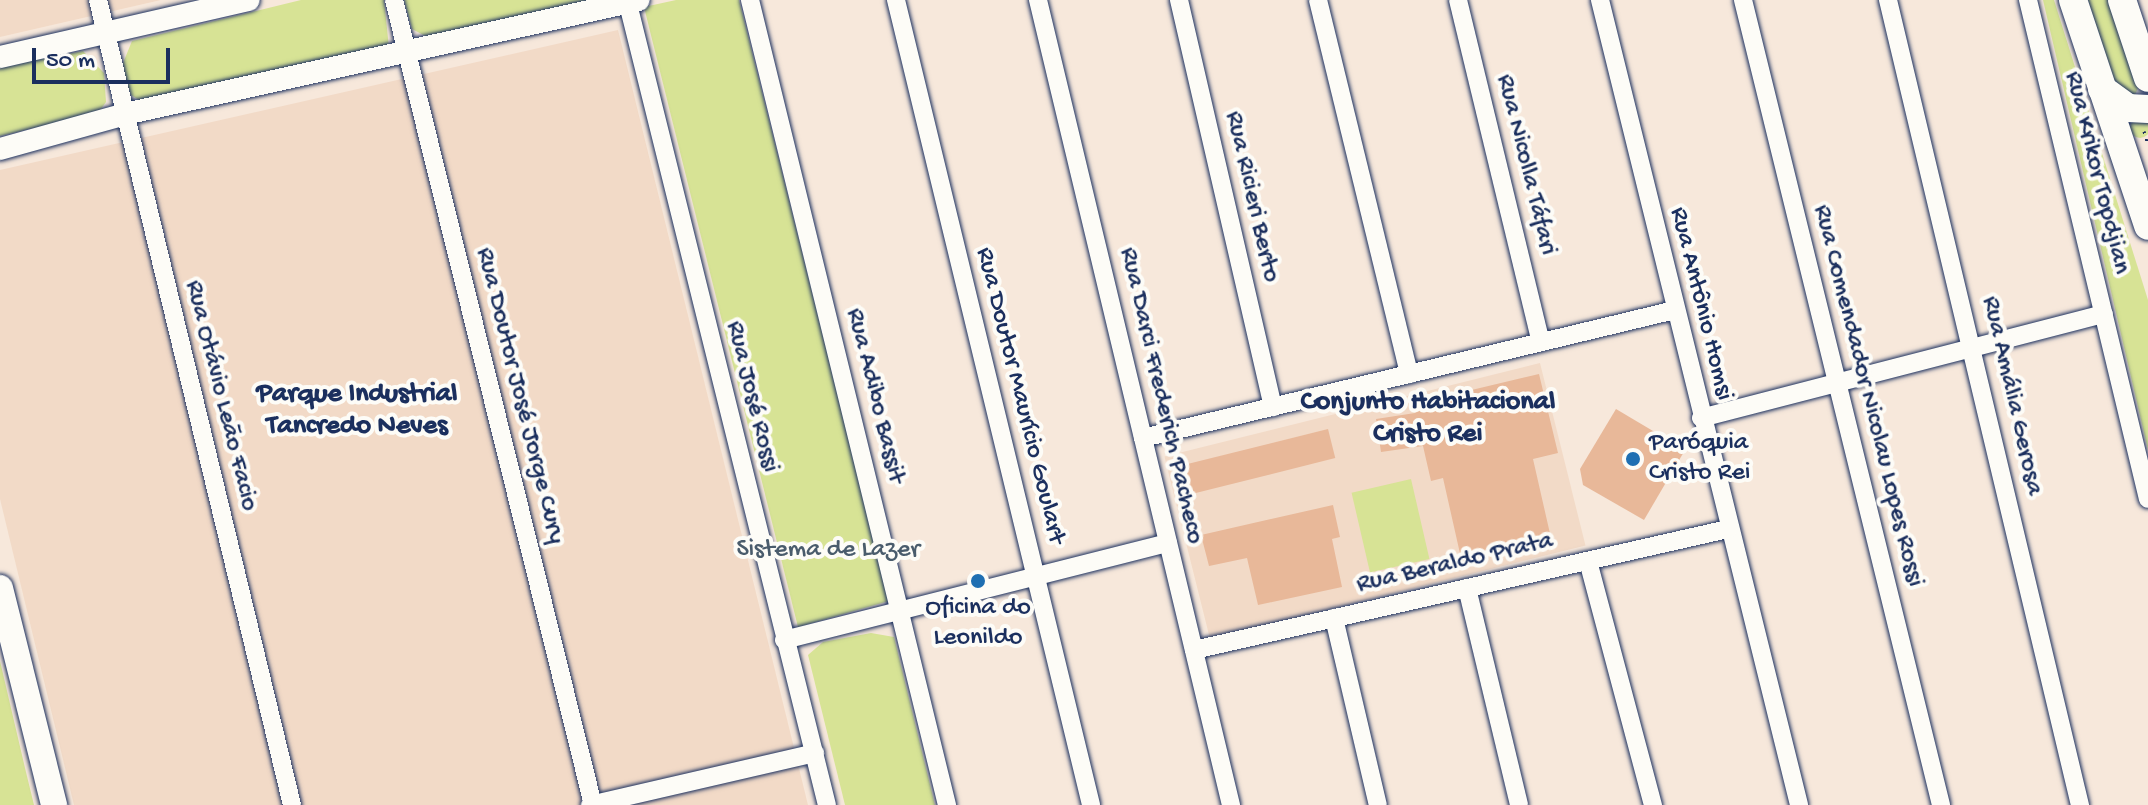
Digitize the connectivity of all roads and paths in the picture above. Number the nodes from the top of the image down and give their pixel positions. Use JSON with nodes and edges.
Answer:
{"nodes":[{"id":1,"x":98,"y":0,"type":"edge"},
{"id":2,"x":249,"y":0,"type":"edge"},
{"id":3,"x":394,"y":0,"type":"edge"},
{"id":4,"x":750,"y":0,"type":"edge"},
{"id":5,"x":896,"y":0,"type":"edge"},
{"id":6,"x":1038,"y":0,"type":"edge"},
{"id":7,"x":1179,"y":0,"type":"edge"},
{"id":8,"x":1318,"y":0,"type":"edge"},
{"id":9,"x":1458,"y":0,"type":"edge"},
{"id":10,"x":1600,"y":0,"type":"edge"},
{"id":11,"x":1743,"y":0,"type":"edge"},
{"id":12,"x":1888,"y":0,"type":"edge"},
{"id":13,"x":2028,"y":0,"type":"edge"},
{"id":14,"x":2073,"y":0,"type":"edge"},
{"id":15,"x":2122,"y":0,"type":"edge"},
{"id":16,"x":631,"y":1,"type":"edge"},
{"id":17,"x":106,"y":32,"type":"junction"},
{"id":18,"x":407,"y":52,"type":"junction"},
{"id":19,"x":0,"y":57,"type":"edge"},
{"id":20,"x":2148,"y":78,"type":"edge"},
{"id":21,"x":2102,"y":89,"type":"junction"},
{"id":22,"x":2148,"y":109,"type":"edge"},
{"id":23,"x":125,"y":114,"type":"junction"},
{"id":24,"x":0,"y":149,"type":"edge"},
{"id":25,"x":2138,"y":162,"type":"edge"},
{"id":26,"x":2148,"y":226,"type":"edge"},
{"id":27,"x":1675,"y":310,"type":"junction"},
{"id":28,"x":2104,"y":314,"type":"junction"},
{"id":29,"x":1541,"y":342,"type":"junction"},
{"id":30,"x":1974,"y":348,"type":"junction"},
{"id":31,"x":1409,"y":374,"type":"junction"},
{"id":32,"x":1837,"y":383,"type":"junction"},
{"id":33,"x":1273,"y":407,"type":"junction"},
{"id":34,"x":1701,"y":418,"type":"junction"},
{"id":35,"x":1143,"y":438,"type":"junction"},
{"id":36,"x":2148,"y":499,"type":"edge"},
{"id":37,"x":1728,"y":529,"type":"junction"},
{"id":38,"x":1168,"y":543,"type":"junction"},
{"id":39,"x":1588,"y":561,"type":"junction"},
{"id":40,"x":1036,"y":576,"type":"junction"},
{"id":41,"x":0,"y":588,"type":"edge"},
{"id":42,"x":1467,"y":588,"type":"junction"},
{"id":43,"x":899,"y":607,"type":"junction"},
{"id":44,"x":1334,"y":618,"type":"junction"},
{"id":45,"x":784,"y":640,"type":"junction"},
{"id":46,"x":1194,"y":650,"type":"junction"},
{"id":47,"x":815,"y":753,"type":"junction"},
{"id":48,"x":54,"y":805,"type":"edge"},
{"id":49,"x":292,"y":805,"type":"edge"},
{"id":50,"x":592,"y":805,"type":"edge"},
{"id":51,"x":827,"y":805,"type":"edge"},
{"id":52,"x":947,"y":805,"type":"edge"},
{"id":53,"x":1091,"y":805,"type":"edge"},
{"id":54,"x":1231,"y":805,"type":"edge"},
{"id":55,"x":1378,"y":805,"type":"edge"},
{"id":56,"x":1519,"y":805,"type":"edge"},
{"id":57,"x":1653,"y":805,"type":"edge"},
{"id":58,"x":1799,"y":805,"type":"edge"},
{"id":59,"x":1941,"y":805,"type":"edge"},
{"id":60,"x":2080,"y":805,"type":"edge"}],
"edges":[{"from":1,"to":17,"type":"street","name":"Rua Otávio Leão Facio"},
{"from":2,"to":17,"type":"street"},
{"from":3,"to":18,"type":"street","name":"Rua Doutor José Jorge Cury"},
{"from":4,"to":43,"type":"street","name":"Rua Adibo Bassit"},
{"from":5,"to":40,"type":"street","name":"Rua Doutor Maurício Goulart"},
{"from":6,"to":35,"type":"street","name":"Rua Darci Frederich Pacheco"},
{"from":7,"to":33,"type":"street","name":"Rua Ricieri Berto"},
{"from":8,"to":31,"type":"street"},
{"from":9,"to":29,"type":"street","name":"Rua Nicolla Táfari"},
{"from":10,"to":27,"type":"street","name":"Rua Antônio Homsi"},
{"from":11,"to":32,"type":"street","name":"Rua Comendador Nicolau Lopes Rossi"},
{"from":12,"to":30,"type":"street","name":"Rua Amália Gerosa"},
{"from":13,"to":28,"type":"street","name":"Rua Krikor Topdjian"},
{"from":14,"to":21,"type":"main road"},
{"from":15,"to":20,"type":"main road"},
{"from":16,"to":18,"type":"street"},
{"from":16,"to":45,"type":"street","name":"Rua José Rossi"},
{"from":17,"to":19,"type":"street"},
{"from":17,"to":23,"type":"street","name":"Rua Otávio Leão Facio"},
{"from":18,"to":23,"type":"street"},
{"from":18,"to":50,"type":"street","name":"Rua Doutor José Jorge Cury"},
{"from":21,"to":22,"type":"main road"},
{"from":21,"to":25,"type":"main road"},
{"from":23,"to":24,"type":"street"},
{"from":23,"to":49,"type":"street","name":"Rua Otávio Leão Facio"},
{"from":25,"to":26,"type":"main road"},
{"from":27,"to":29,"type":"street"},
{"from":27,"to":34,"type":"street","name":"Rua Antônio Homsi"},
{"from":28,"to":30,"type":"street"},
{"from":28,"to":36,"type":"street","name":"Rua Krikor Topdjian"},
{"from":29,"to":31,"type":"street"},
{"from":30,"to":32,"type":"street"},
{"from":30,"to":60,"type":"street","name":"Rua Amália Gerosa"},
{"from":31,"to":33,"type":"street"},
{"from":32,"to":34,"type":"street"},
{"from":32,"to":59,"type":"street","name":"Rua Comendador Nicolau Lopes Rossi"},
{"from":33,"to":35,"type":"street"},
{"from":34,"to":37,"type":"street","name":"Rua Antônio Homsi"},
{"from":35,"to":38,"type":"street","name":"Rua Darci Frederich Pacheco"},
{"from":37,"to":39,"type":"street","name":"Rua Beraldo Prata"},
{"from":37,"to":58,"type":"street","name":"Rua Antônio Homsi"},
{"from":38,"to":40,"type":"street"},
{"from":38,"to":46,"type":"street","name":"Rua Darci Frederich Pacheco"},
{"from":39,"to":42,"type":"street","name":"Rua Beraldo Prata"},
{"from":39,"to":57,"type":"street"},
{"from":40,"to":43,"type":"street"},
{"from":40,"to":53,"type":"street","name":"Rua Doutor Maurício Goulart"},
{"from":41,"to":48,"type":"main road"},
{"from":42,"to":44,"type":"street","name":"Rua Beraldo Prata"},
{"from":42,"to":56,"type":"street"},
{"from":43,"to":45,"type":"street"},
{"from":43,"to":52,"type":"street","name":"Rua Adibo Bassit"},
{"from":44,"to":46,"type":"street","name":"Rua Beraldo Prata"},
{"from":44,"to":55,"type":"street"},
{"from":45,"to":47,"type":"street","name":"Rua José Rossi"},
{"from":46,"to":54,"type":"street","name":"Rua Darci Frederich Pacheco"},
{"from":47,"to":50,"type":"street"},
{"from":47,"to":51,"type":"street","name":"Rua José Rossi"}]}
